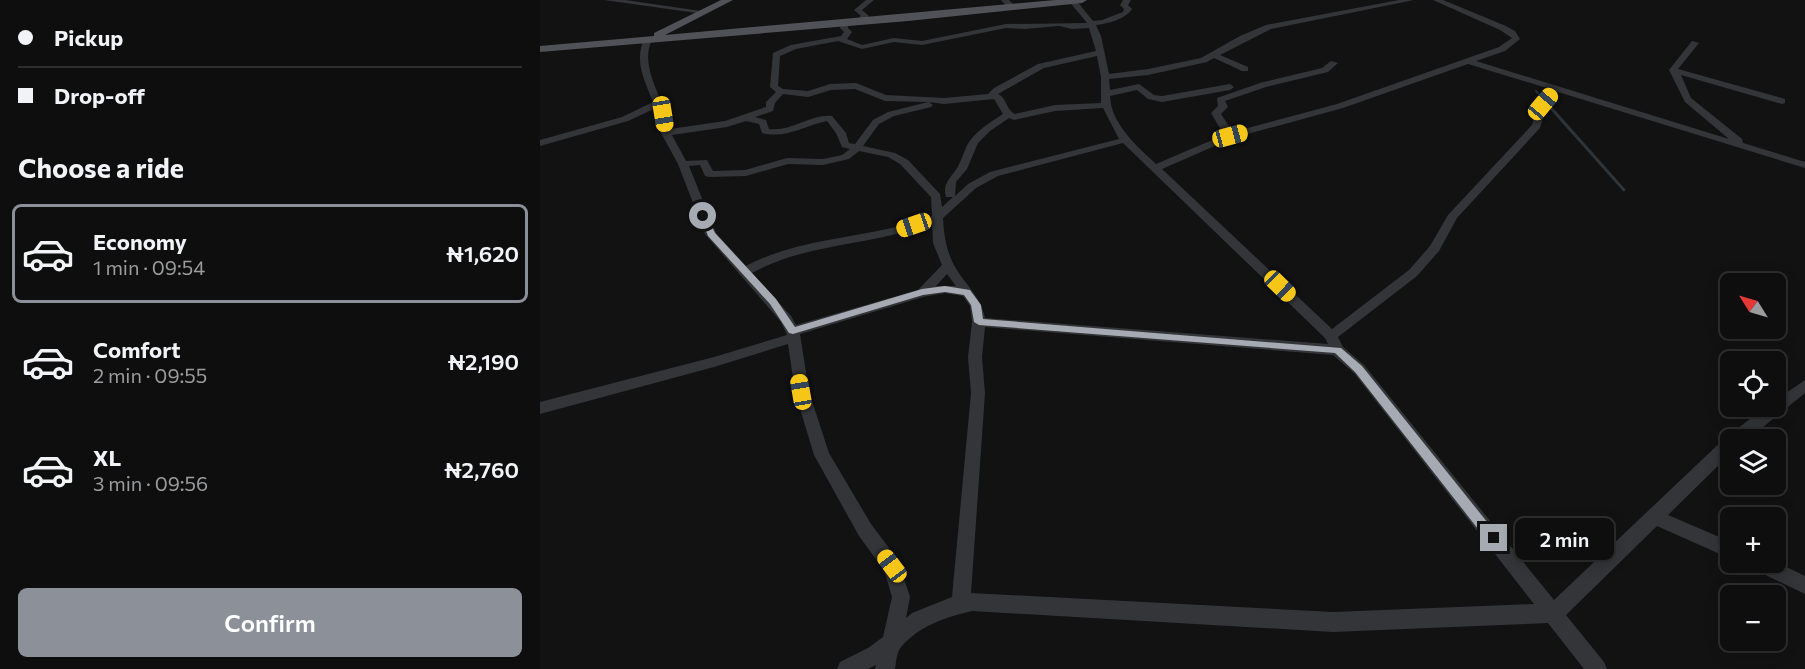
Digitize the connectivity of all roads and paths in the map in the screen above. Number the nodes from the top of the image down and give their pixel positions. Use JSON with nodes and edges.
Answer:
{"nodes":[{"id":1,"x":608,"y":0,"type":"edge"},
{"id":2,"x":728,"y":0,"type":"edge"},
{"id":3,"x":870,"y":0,"type":"edge"},
{"id":4,"x":1072,"y":0,"type":"edge"},
{"id":5,"x":1082,"y":0,"type":"edge"},
{"id":6,"x":1127,"y":0,"type":"edge"},
{"id":7,"x":1410,"y":0,"type":"edge"},
{"id":8,"x":1441,"y":1,"type":"edge"},
{"id":9,"x":1008,"y":3,"type":"edge"},
{"id":10,"x":704,"y":12,"type":"junction"},
{"id":11,"x":857,"y":23,"type":"junction"},
{"id":12,"x":845,"y":24,"type":"junction"},
{"id":13,"x":1091,"y":24,"type":"junction"},
{"id":14,"x":838,"y":39,"type":"junction"},
{"id":15,"x":648,"y":40,"type":"junction"},
{"id":16,"x":1695,"y":43,"type":"dead end"},
{"id":17,"x":540,"y":49,"type":"edge"},
{"id":18,"x":1100,"y":53,"type":"junction"},
{"id":19,"x":1214,"y":55,"type":"junction"},
{"id":20,"x":1467,"y":61,"type":"junction"},
{"id":21,"x":1334,"y":63,"type":"dead end"},
{"id":22,"x":1245,"y":69,"type":"dead end"},
{"id":23,"x":1673,"y":70,"type":"junction"},
{"id":24,"x":1219,"y":76,"type":"dead end"},
{"id":25,"x":1106,"y":77,"type":"junction"},
{"id":26,"x":1230,"y":87,"type":"junction"},
{"id":27,"x":1556,"y":88,"type":"junction"},
{"id":28,"x":782,"y":91,"type":"junction"},
{"id":29,"x":1239,"y":93,"type":"junction"},
{"id":30,"x":991,"y":96,"type":"junction"},
{"id":31,"x":1106,"y":99,"type":"junction"},
{"id":32,"x":944,"y":101,"type":"junction"},
{"id":33,"x":1782,"y":101,"type":"dead end"},
{"id":34,"x":658,"y":103,"type":"junction"},
{"id":35,"x":1008,"y":115,"type":"junction"},
{"id":36,"x":747,"y":118,"type":"junction"},
{"id":37,"x":666,"y":133,"type":"junction"},
{"id":38,"x":1230,"y":136,"type":"junction"},
{"id":39,"x":1125,"y":140,"type":"junction"},
{"id":40,"x":540,"y":144,"type":"edge"},
{"id":41,"x":1750,"y":148,"type":"junction"},
{"id":42,"x":856,"y":149,"type":"junction"},
{"id":43,"x":683,"y":164,"type":"junction"},
{"id":44,"x":1805,"y":165,"type":"edge"},
{"id":45,"x":1154,"y":169,"type":"junction"},
{"id":46,"x":943,"y":195,"type":"junction"},
{"id":47,"x":962,"y":195,"type":"junction"},
{"id":48,"x":937,"y":218,"type":"junction"},
{"id":49,"x":948,"y":266,"type":"junction"},
{"id":50,"x":745,"y":272,"type":"junction"},
{"id":51,"x":922,"y":292,"type":"junction"},
{"id":52,"x":967,"y":292,"type":"junction"},
{"id":53,"x":979,"y":322,"type":"junction"},
{"id":54,"x":793,"y":335,"type":"junction"},
{"id":55,"x":1331,"y":336,"type":"junction"},
{"id":56,"x":1337,"y":350,"type":"junction"},
{"id":57,"x":1805,"y":385,"type":"edge"},
{"id":58,"x":540,"y":408,"type":"edge"},
{"id":59,"x":1749,"y":429,"type":"edge"},
{"id":60,"x":1720,"y":454,"type":"edge"},
{"id":61,"x":1655,"y":517,"type":"junction"},
{"id":62,"x":1720,"y":546,"type":"edge"},
{"id":63,"x":1780,"y":573,"type":"edge"},
{"id":64,"x":1805,"y":585,"type":"edge"},
{"id":65,"x":961,"y":604,"type":"junction"},
{"id":66,"x":1554,"y":613,"type":"junction"},
{"id":67,"x":891,"y":641,"type":"junction"},
{"id":68,"x":847,"y":669,"type":"edge"},
{"id":69,"x":885,"y":669,"type":"edge"},
{"id":70,"x":1597,"y":669,"type":"edge"}],
"edges":[{"from":1,"to":10,"type":"street"},
{"from":2,"to":10,"type":"main road"},
{"from":3,"to":11,"type":"street"},
{"from":4,"to":5,"type":"main road"},
{"from":4,"to":9,"type":"main road"},
{"from":4,"to":13,"type":"street"},
{"from":6,"to":13,"type":"street"},
{"from":7,"to":19,"type":"street"},
{"from":8,"to":20,"type":"street"},
{"from":9,"to":11,"type":"main road"},
{"from":10,"to":15,"type":"main road"},
{"from":11,"to":12,"type":"main road"},
{"from":12,"to":14,"type":"street"},
{"from":12,"to":15,"type":"main road"},
{"from":13,"to":14,"type":"street"},
{"from":13,"to":18,"type":"street"},
{"from":14,"to":28,"type":"street"},
{"from":15,"to":17,"type":"main road"},
{"from":15,"to":34,"type":"street"},
{"from":16,"to":23,"type":"street"},
{"from":18,"to":25,"type":"street"},
{"from":18,"to":30,"type":"street"},
{"from":19,"to":22,"type":"street"},
{"from":19,"to":25,"type":"street"},
{"from":20,"to":27,"type":"street"},
{"from":20,"to":38,"type":"street"},
{"from":21,"to":29,"type":"street"},
{"from":23,"to":33,"type":"street"},
{"from":23,"to":41,"type":"street"},
{"from":24,"to":26,"type":"street"},
{"from":25,"to":31,"type":"street"},
{"from":26,"to":29,"type":"street"},
{"from":26,"to":31,"type":"street"},
{"from":27,"to":41,"type":"street"},
{"from":27,"to":55,"type":"street"},
{"from":28,"to":32,"type":"street"},
{"from":28,"to":36,"type":"street"},
{"from":29,"to":38,"type":"street"},
{"from":30,"to":32,"type":"street"},
{"from":30,"to":35,"type":"street"},
{"from":31,"to":35,"type":"street"},
{"from":31,"to":39,"type":"street"},
{"from":32,"to":42,"type":"street"},
{"from":34,"to":37,"type":"street"},
{"from":34,"to":40,"type":"street"},
{"from":35,"to":46,"type":"street"},
{"from":36,"to":37,"type":"street"},
{"from":36,"to":42,"type":"street"},
{"from":37,"to":43,"type":"street"},
{"from":38,"to":45,"type":"street"},
{"from":39,"to":45,"type":"street"},
{"from":39,"to":47,"type":"street"},
{"from":41,"to":44,"type":"street"},
{"from":42,"to":43,"type":"street"},
{"from":42,"to":46,"type":"street"},
{"from":43,"to":50,"type":"street"},
{"from":45,"to":55,"type":"street"},
{"from":46,"to":47,"type":"street"},
{"from":46,"to":48,"type":"street"},
{"from":47,"to":48,"type":"street"},
{"from":48,"to":49,"type":"street"},
{"from":48,"to":50,"type":"street"},
{"from":49,"to":51,"type":"street"},
{"from":49,"to":52,"type":"street"},
{"from":50,"to":54,"type":"street"},
{"from":51,"to":52,"type":"street"},
{"from":51,"to":54,"type":"street"},
{"from":52,"to":53,"type":"street"},
{"from":53,"to":56,"type":"street"},
{"from":53,"to":65,"type":"street"},
{"from":54,"to":58,"type":"street"},
{"from":54,"to":67,"type":"street"},
{"from":55,"to":56,"type":"street"},
{"from":56,"to":66,"type":"street"},
{"from":57,"to":59,"type":"street"},
{"from":60,"to":61,"type":"street"},
{"from":61,"to":62,"type":"street"},
{"from":61,"to":66,"type":"street"},
{"from":63,"to":64,"type":"street"},
{"from":65,"to":66,"type":"street"},
{"from":65,"to":67,"type":"street"},
{"from":66,"to":70,"type":"street"},
{"from":67,"to":68,"type":"street"},
{"from":67,"to":69,"type":"street"}]}
